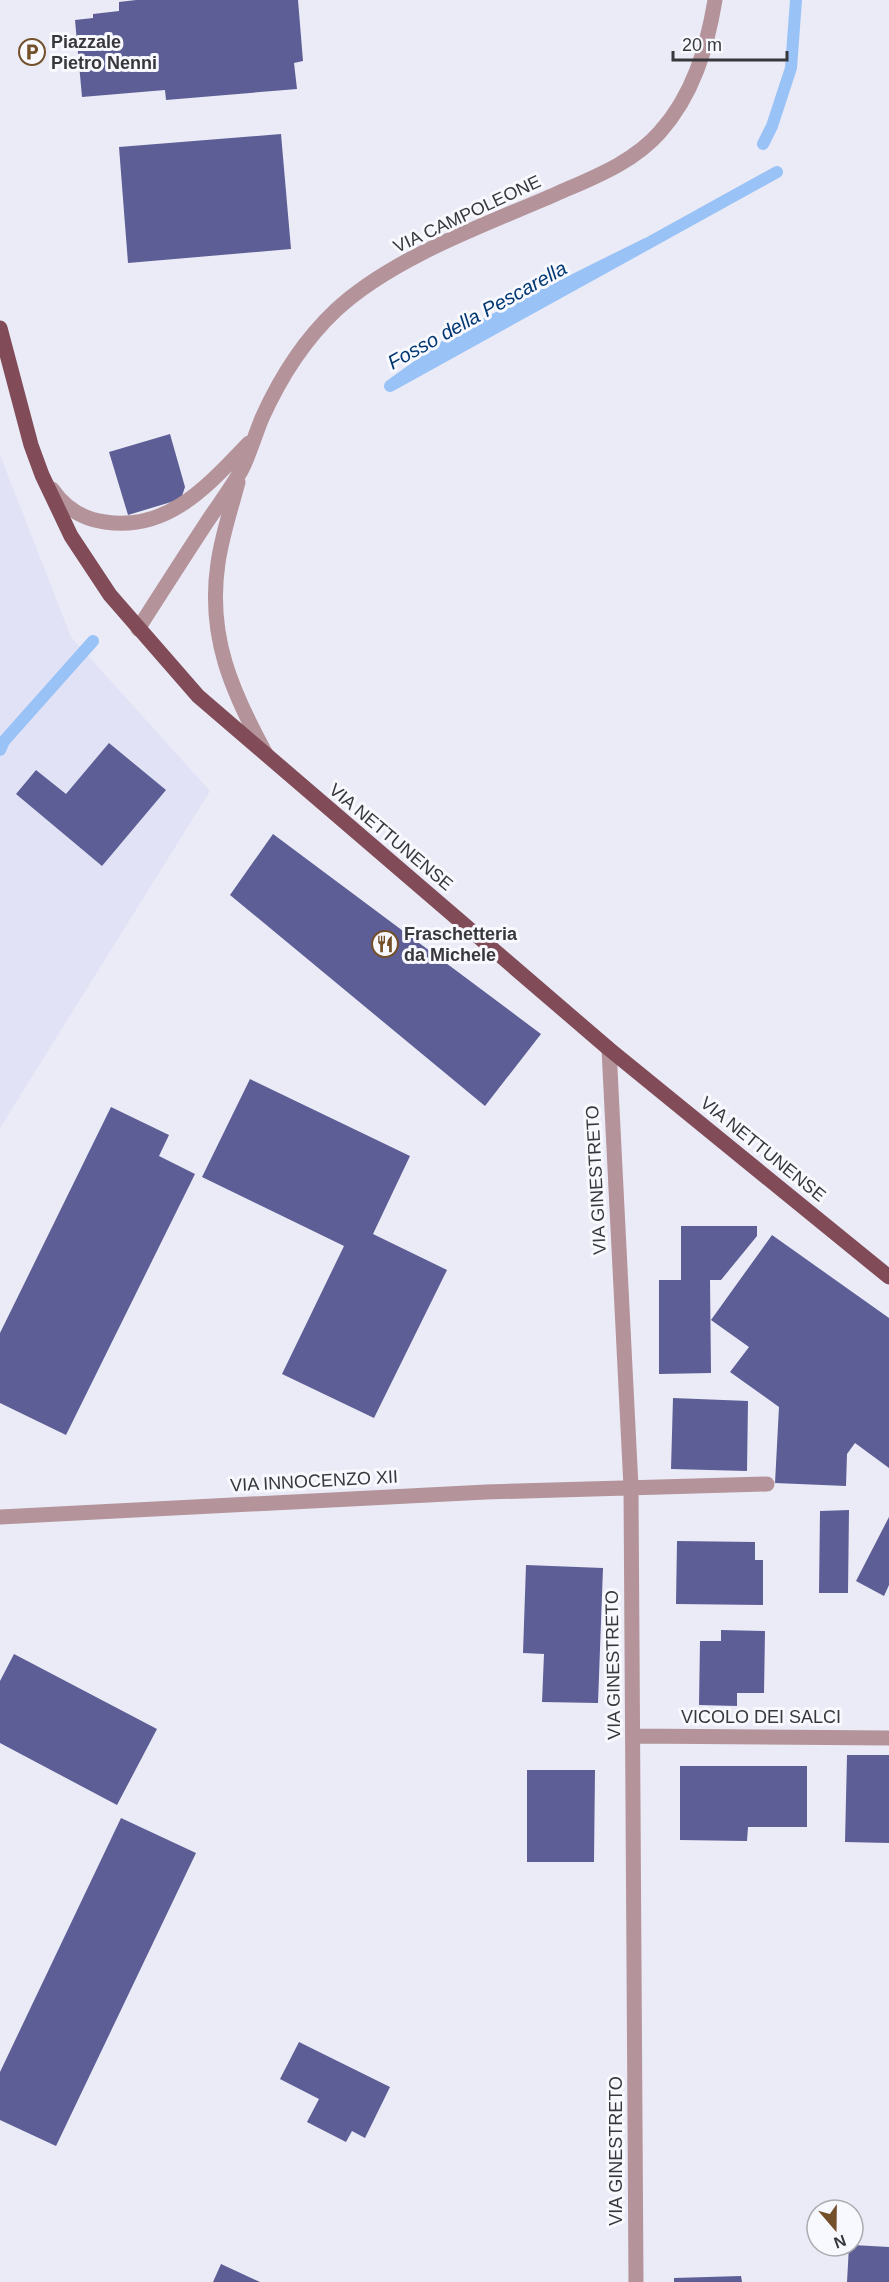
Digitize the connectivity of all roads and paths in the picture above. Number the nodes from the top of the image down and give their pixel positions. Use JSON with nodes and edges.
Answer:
{"nodes":[{"id":1,"x":715,"y":0,"type":"edge"},
{"id":2,"x":0,"y":328,"type":"edge"},
{"id":3,"x":253,"y":439,"type":"junction"},
{"id":4,"x":242,"y":468,"type":"junction"},
{"id":5,"x":42,"y":475,"type":"junction"},
{"id":6,"x":138,"y":628,"type":"junction"},
{"id":7,"x":268,"y":758,"type":"junction"},
{"id":8,"x":609,"y":1049,"type":"junction"},
{"id":9,"x":889,"y":1277,"type":"edge"},
{"id":10,"x":767,"y":1484,"type":"dead end"},
{"id":11,"x":631,"y":1487,"type":"junction"},
{"id":12,"x":0,"y":1517,"type":"edge"},
{"id":13,"x":633,"y":1736,"type":"junction"},
{"id":14,"x":889,"y":1738,"type":"edge"},
{"id":15,"x":636,"y":2282,"type":"edge"}],
"edges":[{"from":1,"to":3,"type":"street","name":"VIA CAMPOLEONE"},
{"from":2,"to":5,"type":"main road","name":"VIA NETTUNENSE"},
{"from":3,"to":4,"type":"street","name":"VIA CAMPOLEONE"},
{"from":3,"to":5,"type":"street"},
{"from":4,"to":6,"type":"street","name":"VIA CAMPOLEONE"},
{"from":4,"to":7,"type":"street"},
{"from":5,"to":6,"type":"main road","name":"VIA NETTUNENSE"},
{"from":6,"to":7,"type":"main road","name":"VIA NETTUNENSE"},
{"from":7,"to":8,"type":"main road","name":"VIA NETTUNENSE"},
{"from":8,"to":9,"type":"main road","name":"VIA NETTUNENSE"},
{"from":8,"to":11,"type":"street","name":"VIA GINESTRETO"},
{"from":10,"to":11,"type":"street","name":"VIA INNOCENZO XII"},
{"from":11,"to":12,"type":"street","name":"VIA INNOCENZO XII"},
{"from":11,"to":13,"type":"street","name":"VIA GINESTRETO"},
{"from":13,"to":14,"type":"street","name":"VICOLO DEI SALCI"},
{"from":13,"to":15,"type":"street","name":"VIA GINESTRETO"}]}
